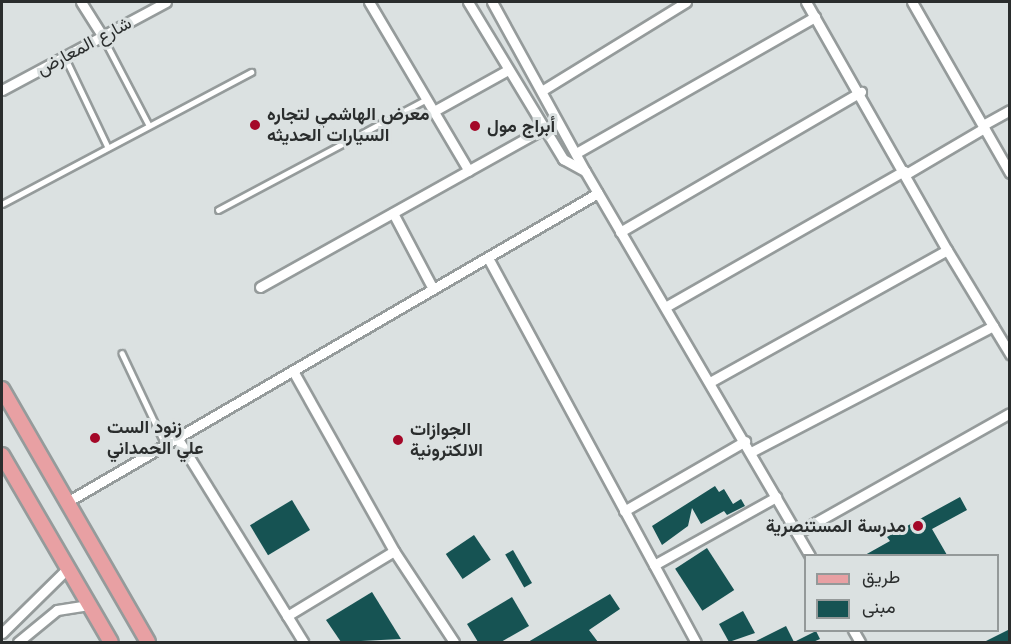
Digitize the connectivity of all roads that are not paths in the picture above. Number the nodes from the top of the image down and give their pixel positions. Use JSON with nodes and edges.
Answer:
{"nodes":[{"id":1,"x":81,"y":2,"type":"edge"},
{"id":2,"x":165,"y":2,"type":"edge"},
{"id":3,"x":369,"y":2,"type":"edge"},
{"id":4,"x":468,"y":2,"type":"edge"},
{"id":5,"x":492,"y":2,"type":"edge"},
{"id":6,"x":686,"y":2,"type":"edge"},
{"id":7,"x":806,"y":2,"type":"edge"},
{"id":8,"x":912,"y":2,"type":"edge"},
{"id":9,"x":815,"y":17,"type":"junction"},
{"id":10,"x":103,"y":37,"type":"junction"},
{"id":11,"x":65,"y":57,"type":"junction"},
{"id":12,"x":508,"y":70,"type":"junction"},
{"id":13,"x":250,"y":72,"type":"dead end"},
{"id":14,"x":2,"y":90,"type":"edge"},
{"id":15,"x":543,"y":90,"type":"junction"},
{"id":16,"x":861,"y":92,"type":"junction"},
{"id":17,"x":427,"y":99,"type":"junction"},
{"id":18,"x":1010,"y":110,"type":"edge"},
{"id":19,"x":434,"y":111,"type":"junction"},
{"id":20,"x":149,"y":125,"type":"junction"},
{"id":21,"x":983,"y":126,"type":"junction"},
{"id":22,"x":545,"y":128,"type":"junction"},
{"id":23,"x":108,"y":147,"type":"junction"},
{"id":24,"x":578,"y":152,"type":"junction"},
{"id":25,"x":469,"y":171,"type":"junction"},
{"id":26,"x":585,"y":171,"type":"junction"},
{"id":27,"x":905,"y":172,"type":"junction"},
{"id":28,"x":1010,"y":173,"type":"edge"},
{"id":29,"x":598,"y":193,"type":"junction"},
{"id":30,"x":2,"y":204,"type":"edge"},
{"id":31,"x":218,"y":210,"type":"dead end"},
{"id":32,"x":393,"y":213,"type":"junction"},
{"id":33,"x":620,"y":232,"type":"junction"},
{"id":34,"x":947,"y":250,"type":"junction"},
{"id":35,"x":488,"y":258,"type":"junction"},
{"id":36,"x":260,"y":287,"type":"dead end"},
{"id":37,"x":434,"y":289,"type":"junction"},
{"id":38,"x":667,"y":306,"type":"junction"},
{"id":39,"x":993,"y":326,"type":"junction"},
{"id":40,"x":122,"y":353,"type":"dead end"},
{"id":41,"x":1010,"y":354,"type":"edge"},
{"id":42,"x":293,"y":371,"type":"junction"},
{"id":43,"x":710,"y":382,"type":"junction"},
{"id":44,"x":2,"y":389,"type":"edge"},
{"id":45,"x":1010,"y":413,"type":"edge"},
{"id":46,"x":176,"y":436,"type":"junction"},
{"id":47,"x":745,"y":441,"type":"junction"},
{"id":48,"x":165,"y":444,"type":"junction"},
{"id":49,"x":751,"y":452,"type":"junction"},
{"id":50,"x":2,"y":455,"type":"edge"},
{"id":51,"x":776,"y":496,"type":"junction"},
{"id":52,"x":67,"y":502,"type":"junction"},
{"id":53,"x":624,"y":511,"type":"junction"},
{"id":54,"x":797,"y":533,"type":"junction"},
{"id":55,"x":394,"y":551,"type":"junction"},
{"id":56,"x":809,"y":554,"type":"edge"},
{"id":57,"x":654,"y":565,"type":"junction"},
{"id":58,"x":68,"y":568,"type":"junction"},
{"id":59,"x":89,"y":605,"type":"junction"},
{"id":60,"x":287,"y":616,"type":"junction"},
{"id":61,"x":3,"y":630,"type":"edge"},
{"id":62,"x":18,"y":642,"type":"edge"},
{"id":63,"x":111,"y":642,"type":"edge"},
{"id":64,"x":148,"y":642,"type":"edge"},
{"id":65,"x":303,"y":642,"type":"edge"},
{"id":66,"x":454,"y":642,"type":"edge"},
{"id":67,"x":696,"y":642,"type":"edge"}],
"edges":[{"from":1,"to":10,"type":"street"},
{"from":2,"to":10,"type":"street","name":"شارع المعارض"},
{"from":3,"to":17,"type":"street"},
{"from":4,"to":12,"type":"street"},
{"from":5,"to":15,"type":"street"},
{"from":6,"to":15,"type":"street"},
{"from":7,"to":9,"type":"street"},
{"from":8,"to":21,"type":"street"},
{"from":9,"to":16,"type":"street"},
{"from":9,"to":24,"type":"street"},
{"from":10,"to":11,"type":"street","name":"شارع المعارض"},
{"from":10,"to":20,"type":"lane"},
{"from":11,"to":14,"type":"street","name":"شارع المعارض"},
{"from":11,"to":23,"type":"lane"},
{"from":12,"to":19,"type":"street"},
{"from":12,"to":22,"type":"street"},
{"from":13,"to":20,"type":"lane"},
{"from":15,"to":24,"type":"street"},
{"from":16,"to":27,"type":"street"},
{"from":16,"to":33,"type":"street"},
{"from":17,"to":19,"type":"street"},
{"from":17,"to":31,"type":"lane"},
{"from":18,"to":21,"type":"street"},
{"from":19,"to":25,"type":"street"},
{"from":20,"to":23,"type":"lane"},
{"from":21,"to":27,"type":"street"},
{"from":21,"to":28,"type":"street"},
{"from":22,"to":25,"type":"street"},
{"from":22,"to":26,"type":"street"},
{"from":23,"to":30,"type":"lane"},
{"from":24,"to":26,"type":"street"},
{"from":25,"to":32,"type":"street"},
{"from":26,"to":29,"type":"street"},
{"from":27,"to":34,"type":"street"},
{"from":27,"to":38,"type":"street"},
{"from":29,"to":33,"type":"street"},
{"from":29,"to":35,"type":"street"},
{"from":32,"to":36,"type":"street"},
{"from":32,"to":37,"type":"street"},
{"from":33,"to":38,"type":"street"},
{"from":34,"to":39,"type":"street"},
{"from":34,"to":43,"type":"street"},
{"from":35,"to":37,"type":"street"},
{"from":35,"to":53,"type":"street"},
{"from":37,"to":42,"type":"street"},
{"from":38,"to":43,"type":"street"},
{"from":39,"to":41,"type":"street"},
{"from":39,"to":49,"type":"street"},
{"from":40,"to":48,"type":"lane"},
{"from":42,"to":46,"type":"street"},
{"from":42,"to":55,"type":"street"},
{"from":43,"to":47,"type":"street"},
{"from":44,"to":52,"type":"main road"},
{"from":45,"to":54,"type":"street"},
{"from":46,"to":48,"type":"street"},
{"from":46,"to":60,"type":"street"},
{"from":47,"to":49,"type":"street"},
{"from":47,"to":53,"type":"street"},
{"from":48,"to":52,"type":"street"},
{"from":49,"to":51,"type":"street"},
{"from":50,"to":58,"type":"main road"},
{"from":51,"to":54,"type":"street"},
{"from":51,"to":57,"type":"street"},
{"from":52,"to":64,"type":"main road"},
{"from":53,"to":57,"type":"street"},
{"from":54,"to":56,"type":"street"},
{"from":55,"to":60,"type":"street"},
{"from":55,"to":66,"type":"street"},
{"from":57,"to":67,"type":"street"},
{"from":58,"to":59,"type":"main road"},
{"from":58,"to":61,"type":"street"},
{"from":59,"to":62,"type":"street"},
{"from":59,"to":63,"type":"main road"},
{"from":60,"to":65,"type":"street"},
{"from":61,"to":62,"type":"street"}]}
